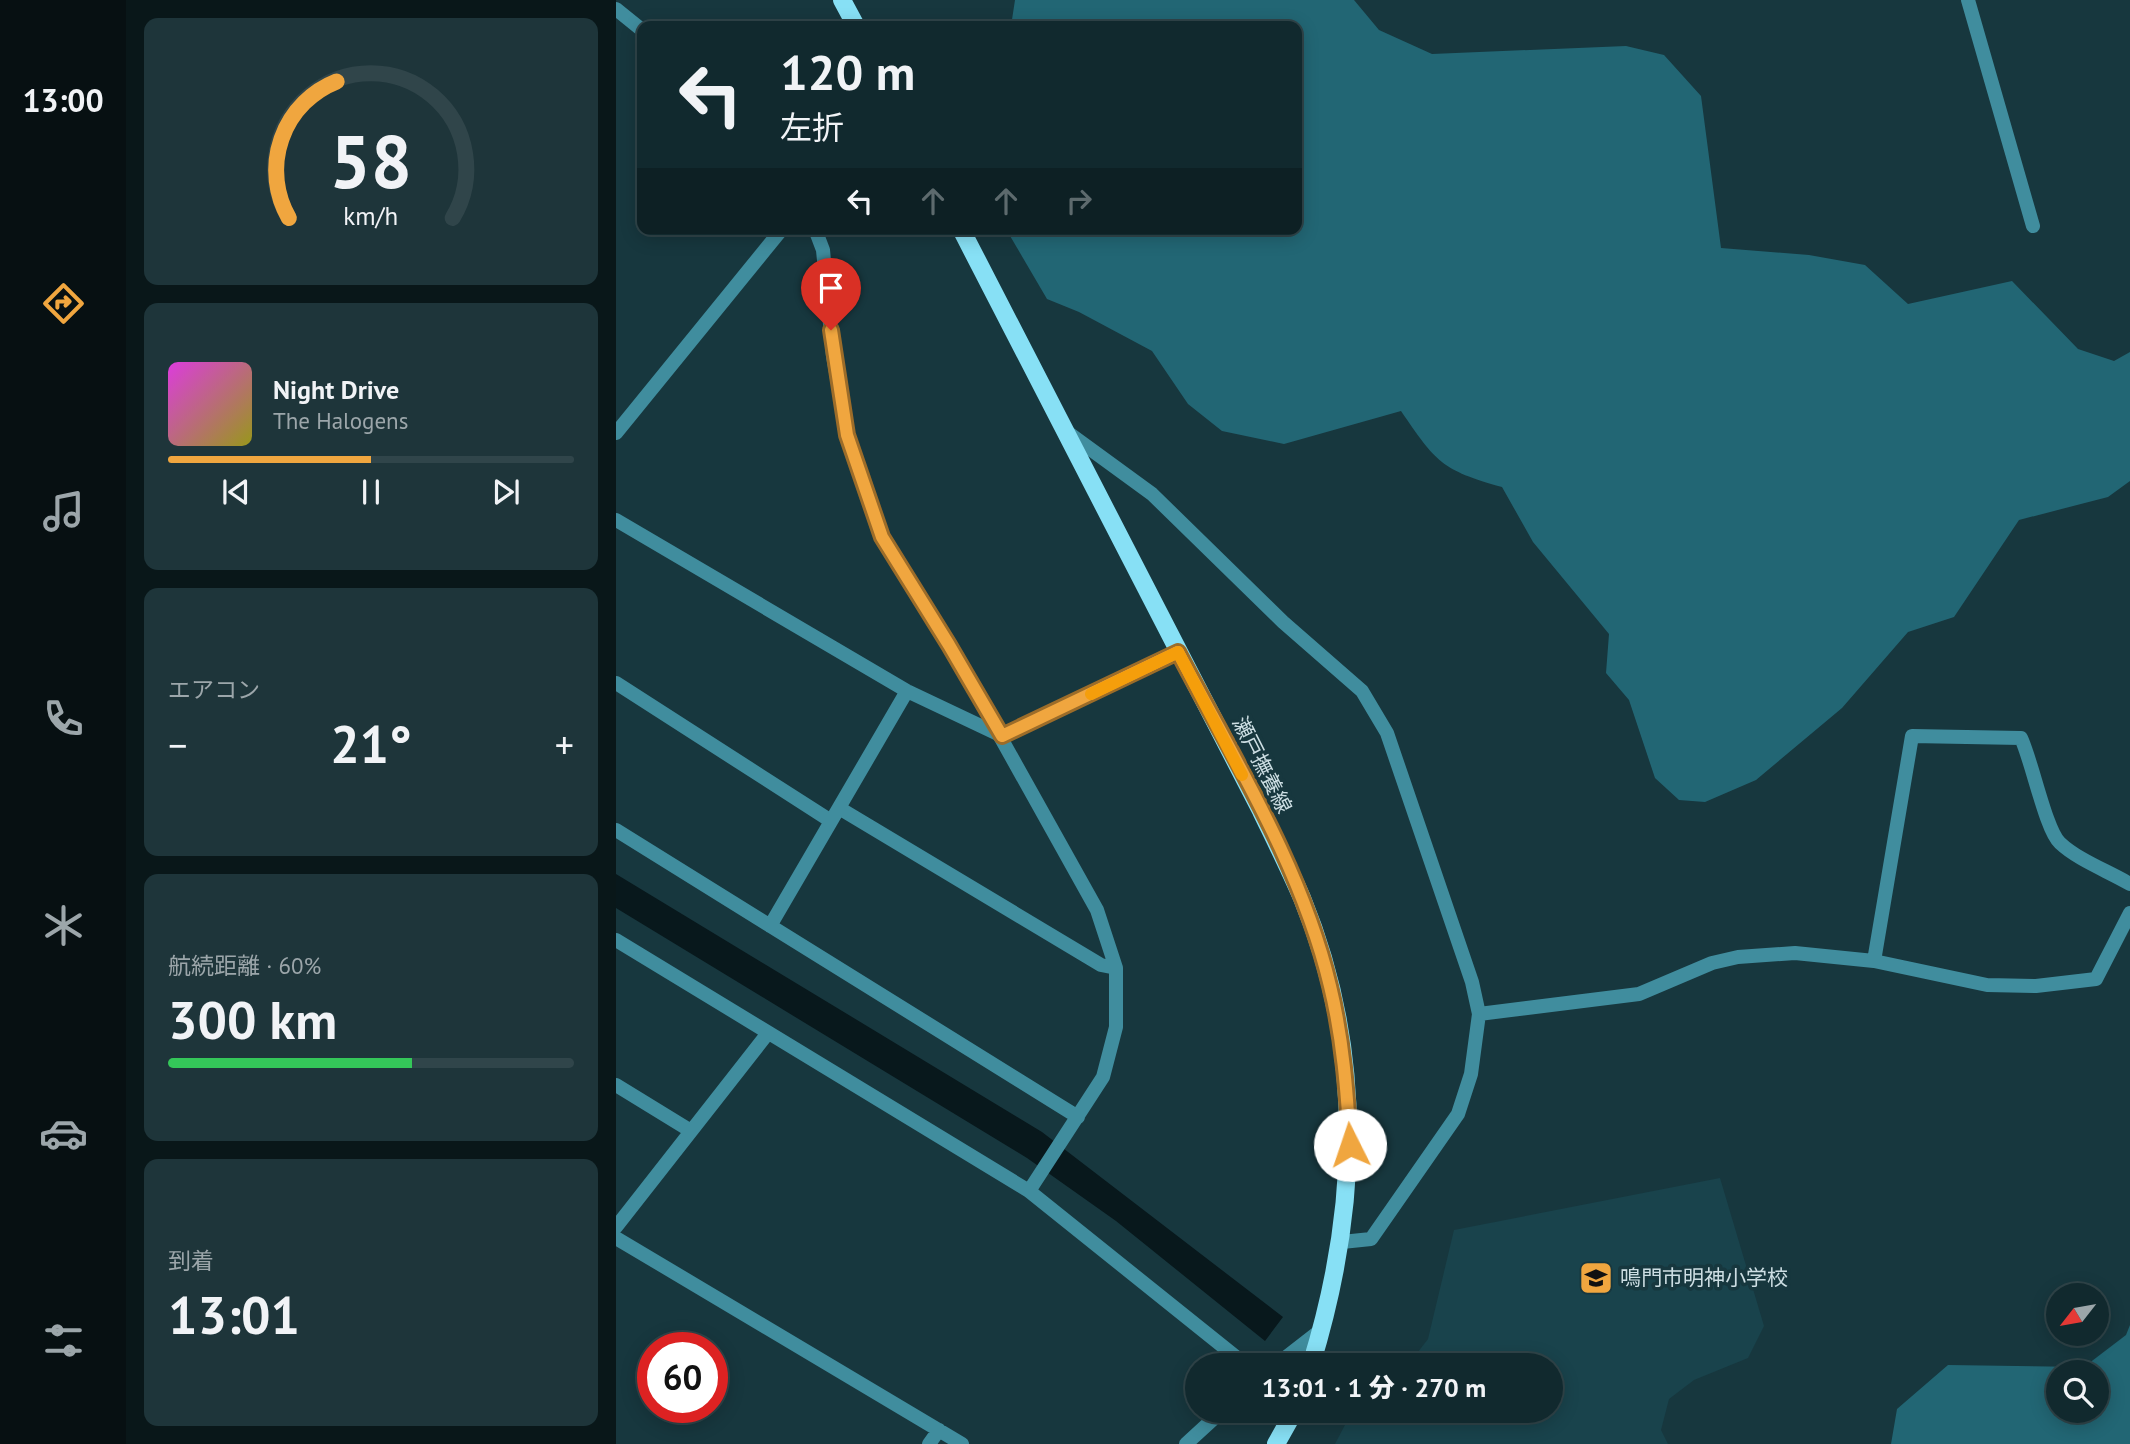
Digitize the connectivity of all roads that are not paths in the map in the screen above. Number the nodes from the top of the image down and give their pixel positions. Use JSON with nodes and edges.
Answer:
{"nodes":[{"id":1,"x":842,"y":0,"type":"edge"},
{"id":2,"x":1968,"y":0,"type":"edge"},
{"id":3,"x":616,"y":9,"type":"edge"},
{"id":4,"x":853,"y":21,"type":"edge"},
{"id":5,"x":637,"y":26,"type":"edge"},
{"id":6,"x":2033,"y":226,"type":"dead end"},
{"id":7,"x":777,"y":235,"type":"edge"},
{"id":8,"x":817,"y":235,"type":"edge"},
{"id":9,"x":964,"y":235,"type":"edge"},
{"id":10,"x":1066,"y":431,"type":"junction"},
{"id":11,"x":616,"y":433,"type":"edge"},
{"id":12,"x":616,"y":520,"type":"edge"},
{"id":13,"x":1178,"y":652,"type":"junction"},
{"id":14,"x":616,"y":683,"type":"edge"},
{"id":15,"x":907,"y":691,"type":"junction"},
{"id":16,"x":1002,"y":736,"type":"junction"},
{"id":17,"x":839,"y":808,"type":"junction"},
{"id":18,"x":831,"y":821,"type":"junction"},
{"id":19,"x":616,"y":830,"type":"edge"},
{"id":20,"x":2130,"y":884,"type":"edge"},
{"id":21,"x":2130,"y":913,"type":"edge"},
{"id":22,"x":770,"y":926,"type":"junction"},
{"id":23,"x":616,"y":940,"type":"edge"},
{"id":24,"x":1874,"y":961,"type":"junction"},
{"id":25,"x":1116,"y":968,"type":"junction"},
{"id":26,"x":1479,"y":1014,"type":"junction"},
{"id":27,"x":768,"y":1033,"type":"junction"},
{"id":28,"x":616,"y":1085,"type":"edge"},
{"id":29,"x":1078,"y":1116,"type":"junction"},
{"id":30,"x":691,"y":1131,"type":"junction"},
{"id":31,"x":1032,"y":1185,"type":"junction"},
{"id":32,"x":616,"y":1227,"type":"edge"},
{"id":33,"x":616,"y":1238,"type":"edge"},
{"id":34,"x":1342,"y":1242,"type":"junction"},
{"id":35,"x":1321,"y":1330,"type":"junction"},
{"id":36,"x":1232,"y":1353,"type":"edge"},
{"id":37,"x":1291,"y":1353,"type":"edge"},
{"id":38,"x":1314,"y":1353,"type":"edge"},
{"id":39,"x":1209,"y":1423,"type":"edge"},
{"id":40,"x":1288,"y":1423,"type":"edge"},
{"id":41,"x":939,"y":1430,"type":"junction"},
{"id":42,"x":929,"y":1444,"type":"edge"},
{"id":43,"x":962,"y":1444,"type":"edge"},
{"id":44,"x":1186,"y":1444,"type":"edge"},
{"id":45,"x":1276,"y":1444,"type":"edge"}],
"edges":[{"from":1,"to":4,"type":"main road"},
{"from":2,"to":6,"type":"street"},
{"from":3,"to":5,"type":"street"},
{"from":7,"to":11,"type":"street"},
{"from":8,"to":16,"type":"street"},
{"from":9,"to":10,"type":"main road","name":"瀬戸撫養線"},
{"from":10,"to":13,"type":"main road","name":"瀬戸撫養線"},
{"from":10,"to":26,"type":"street"},
{"from":12,"to":15,"type":"street"},
{"from":13,"to":16,"type":"street"},
{"from":13,"to":34,"type":"main road","name":"瀬戸撫養線"},
{"from":14,"to":18,"type":"street"},
{"from":15,"to":16,"type":"street"},
{"from":15,"to":17,"type":"street"},
{"from":16,"to":25,"type":"street"},
{"from":17,"to":18,"type":"street"},
{"from":17,"to":25,"type":"street"},
{"from":18,"to":22,"type":"street"},
{"from":19,"to":22,"type":"street"},
{"from":20,"to":24,"type":"street"},
{"from":21,"to":24,"type":"street"},
{"from":22,"to":29,"type":"street"},
{"from":23,"to":27,"type":"street"},
{"from":24,"to":26,"type":"street"},
{"from":25,"to":29,"type":"street"},
{"from":26,"to":34,"type":"street"},
{"from":27,"to":30,"type":"street"},
{"from":27,"to":31,"type":"street"},
{"from":28,"to":30,"type":"street"},
{"from":29,"to":31,"type":"street"},
{"from":30,"to":32,"type":"street"},
{"from":31,"to":36,"type":"street"},
{"from":33,"to":41,"type":"street"},
{"from":34,"to":35,"type":"main road","name":"瀬戸撫養線"},
{"from":35,"to":37,"type":"street"},
{"from":35,"to":38,"type":"main road","name":"瀬戸撫養線"},
{"from":39,"to":44,"type":"street"},
{"from":40,"to":45,"type":"main road"},
{"from":41,"to":42,"type":"street"},
{"from":41,"to":43,"type":"street"}]}
